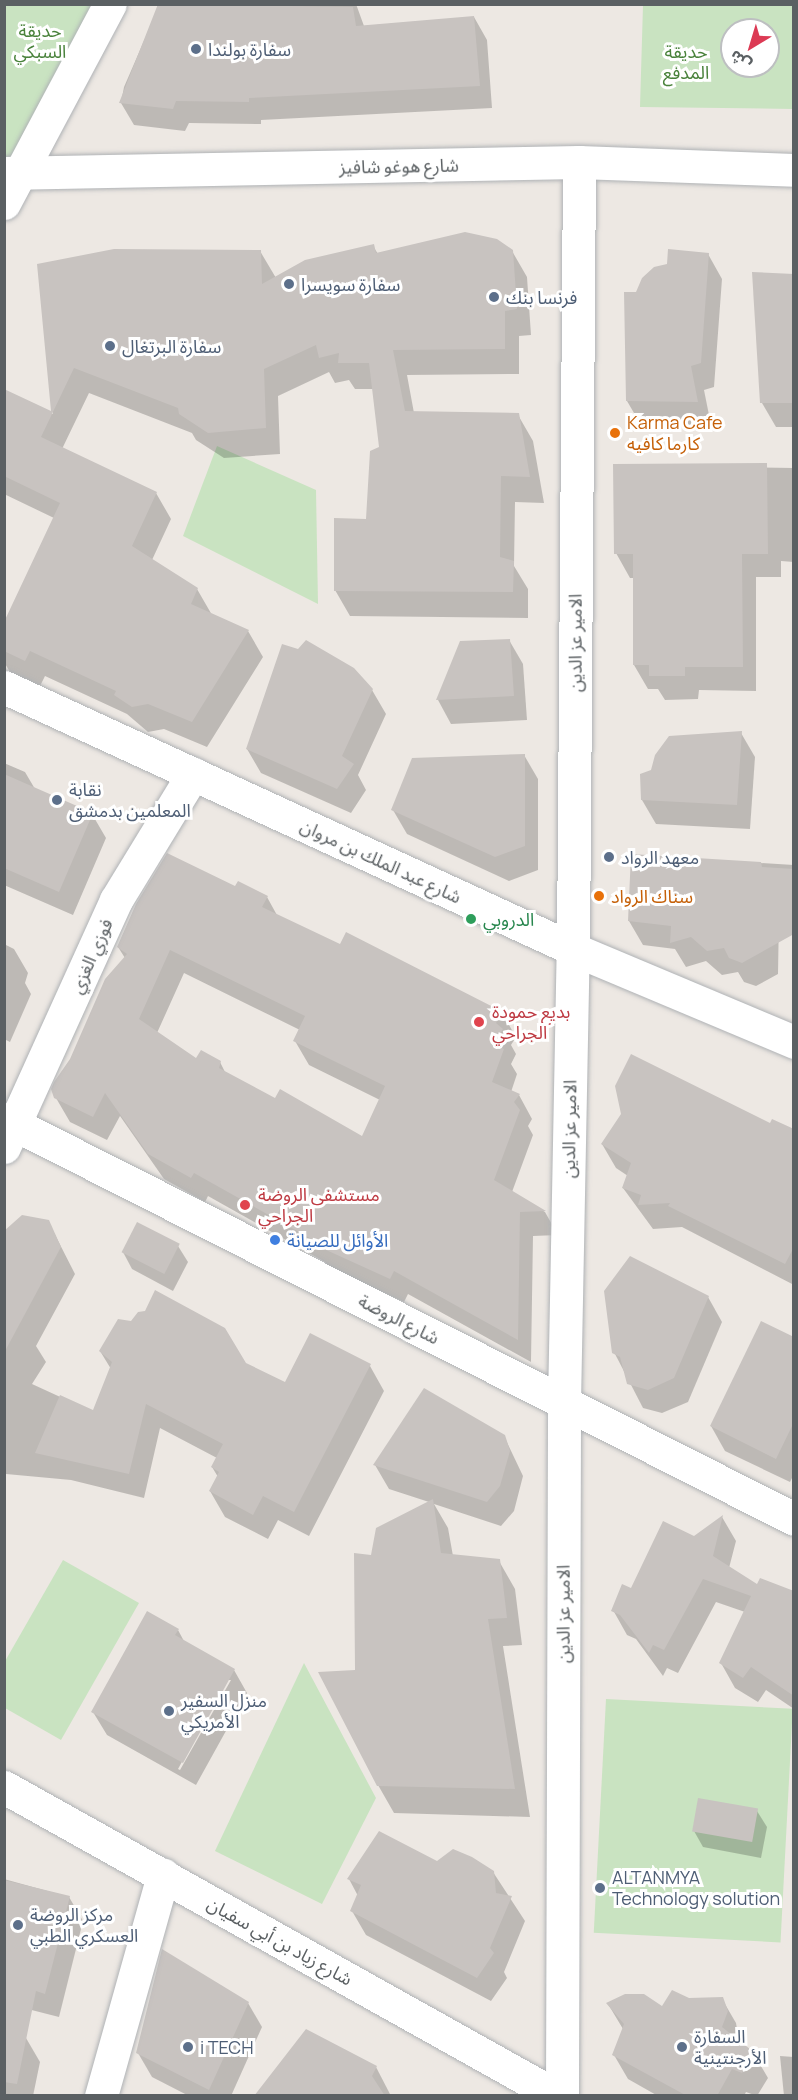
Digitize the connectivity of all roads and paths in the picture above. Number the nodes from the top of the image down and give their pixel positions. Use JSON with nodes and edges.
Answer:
{"nodes":[{"id":1,"x":110,"y":4,"type":"edge"},
{"id":2,"x":579,"y":162,"type":"junction"},
{"id":3,"x":794,"y":170,"type":"edge"},
{"id":4,"x":9,"y":184,"type":"edge"},
{"id":5,"x":4,"y":687,"type":"edge"},
{"id":6,"x":193,"y":774,"type":"junction"},
{"id":7,"x":573,"y":949,"type":"junction"},
{"id":8,"x":794,"y":1042,"type":"edge"},
{"id":9,"x":8,"y":1130,"type":"edge"},
{"id":10,"x":564,"y":1403,"type":"junction"},
{"id":11,"x":794,"y":1519,"type":"edge"},
{"id":12,"x":4,"y":1787,"type":"edge"},
{"id":13,"x":163,"y":1875,"type":"junction"},
{"id":14,"x":100,"y":2096,"type":"edge"},
{"id":15,"x":557,"y":2096,"type":"edge"},
{"id":16,"x":562,"y":2096,"type":"edge"}],
"edges":[{"from":1,"to":4,"type":"street"},
{"from":2,"to":3,"type":"street","name":"شارع هوغو شافيز"},
{"from":2,"to":4,"type":"street","name":"شارع هوغو شافيز"},
{"from":2,"to":7,"type":"street","name":"الامير عز الدين"},
{"from":5,"to":6,"type":"street","name":"شارع عبد الملك بن مروان"},
{"from":6,"to":7,"type":"street","name":"شارع عبد الملك بن مروان"},
{"from":6,"to":9,"type":"street","name":"فوزي الغزي"},
{"from":7,"to":8,"type":"street","name":"شارع عبد الملك بن مروان"},
{"from":7,"to":10,"type":"street","name":"الامير عز الدين"},
{"from":9,"to":10,"type":"street","name":"شارع الروضة"},
{"from":10,"to":11,"type":"street","name":"شارع الروضة"},
{"from":10,"to":16,"type":"street","name":"الامير عز الدين"},
{"from":12,"to":13,"type":"street","name":"شارع زياد بن أبي سفيان"},
{"from":13,"to":14,"type":"street"},
{"from":13,"to":15,"type":"street","name":"شارع زياد بن أبي سفيان"}]}
